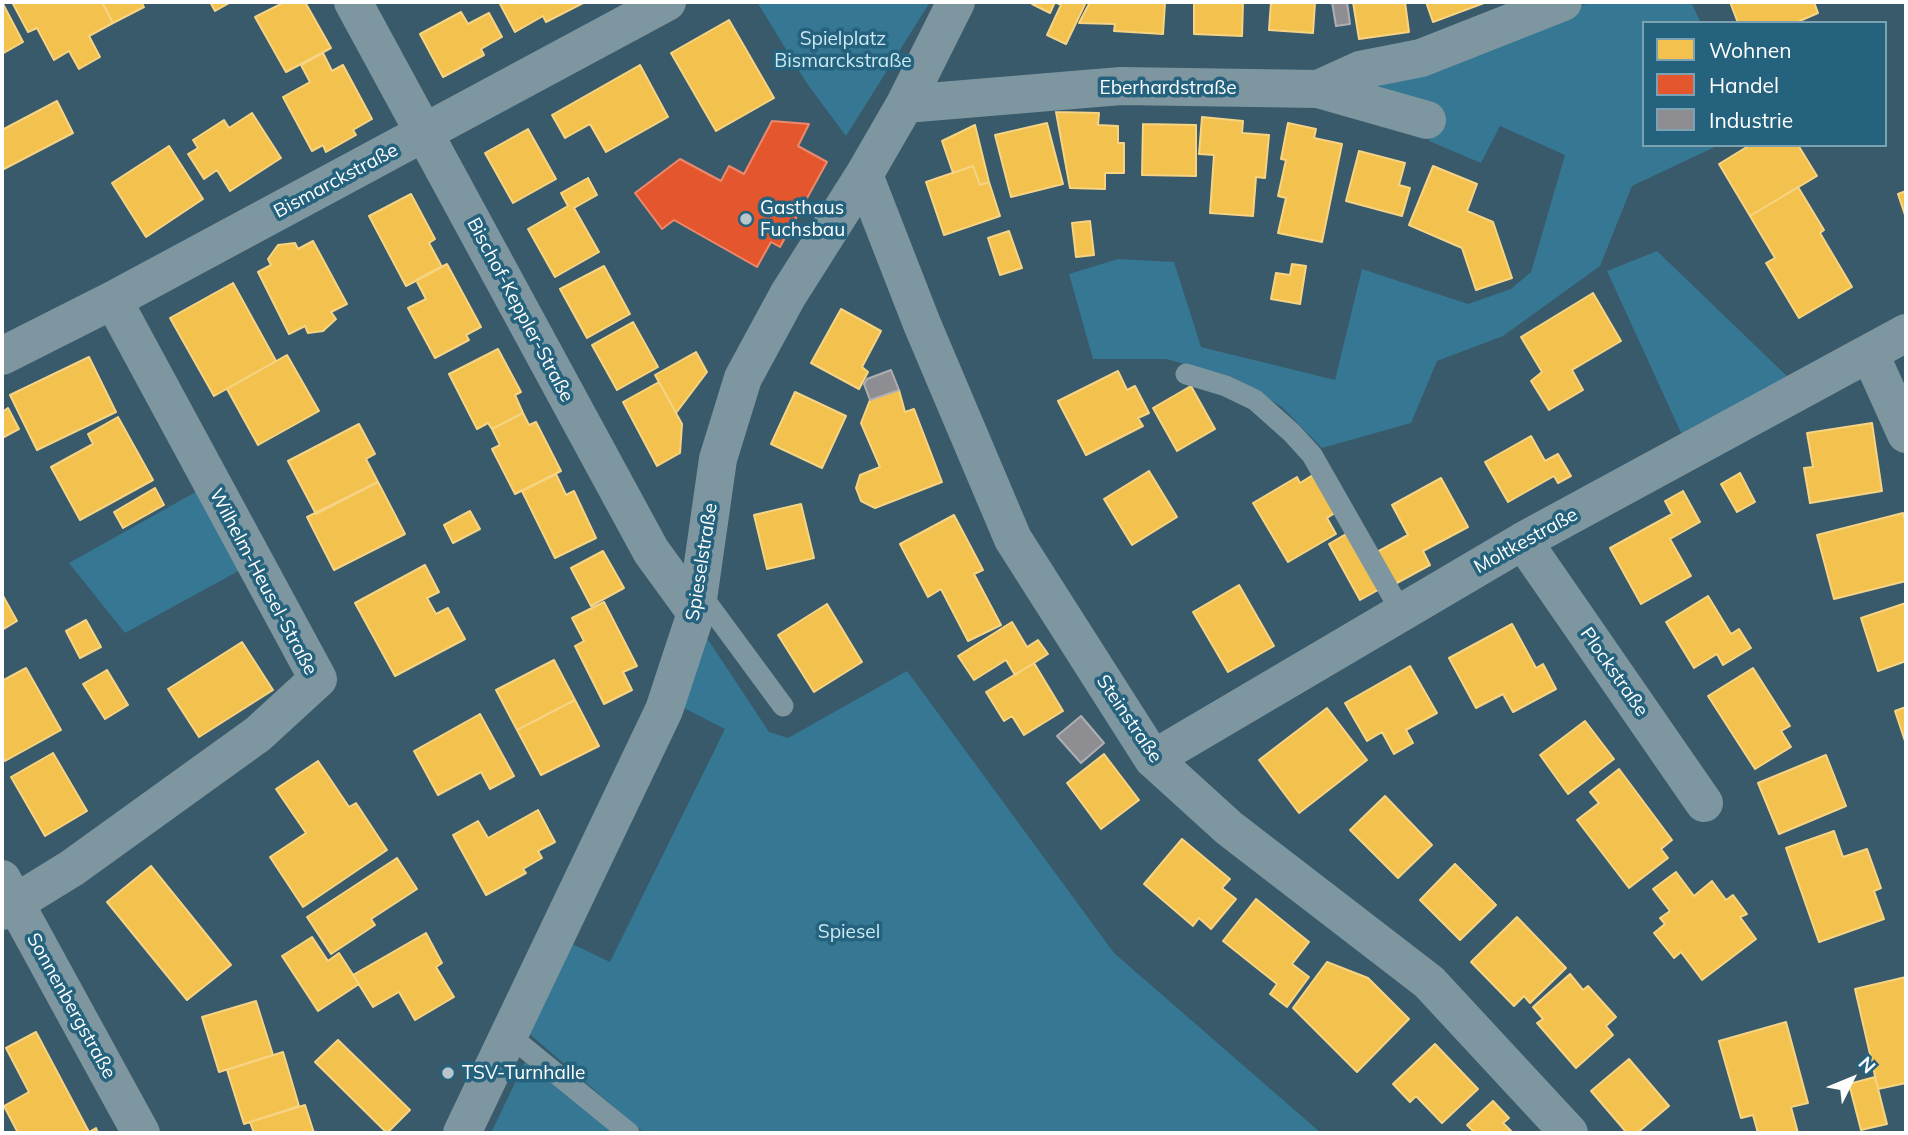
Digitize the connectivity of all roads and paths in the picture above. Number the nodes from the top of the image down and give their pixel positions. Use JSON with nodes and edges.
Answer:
{"nodes":[{"id":1,"x":353,"y":2,"type":"edge"},
{"id":2,"x":667,"y":2,"type":"edge"},
{"id":3,"x":956,"y":2,"type":"edge"},
{"id":4,"x":1563,"y":2,"type":"edge"},
{"id":5,"x":1318,"y":89,"type":"junction"},
{"id":6,"x":905,"y":104,"type":"junction"},
{"id":7,"x":1427,"y":120,"type":"dead end"},
{"id":8,"x":425,"y":133,"type":"junction"},
{"id":9,"x":864,"y":175,"type":"junction"},
{"id":10,"x":113,"y":300,"type":"junction"},
{"id":11,"x":1906,"y":333,"type":"edge"},
{"id":12,"x":1870,"y":354,"type":"junction"},
{"id":13,"x":2,"y":356,"type":"edge"},
{"id":14,"x":1186,"y":374,"type":"dead end"},
{"id":15,"x":1906,"y":434,"type":"edge"},
{"id":16,"x":1524,"y":541,"type":"junction"},
{"id":17,"x":697,"y":601,"type":"junction"},
{"id":18,"x":1402,"y":613,"type":"junction"},
{"id":19,"x":783,"y":706,"type":"dead end"},
{"id":20,"x":1153,"y":759,"type":"junction"},
{"id":21,"x":1704,"y":803,"type":"dead end"},
{"id":22,"x":6,"y":898,"type":"edge"},
{"id":23,"x":510,"y":1035,"type":"junction"},
{"id":24,"x":141,"y":1133,"type":"edge"},
{"id":25,"x":462,"y":1133,"type":"edge"},
{"id":26,"x":629,"y":1133,"type":"edge"},
{"id":27,"x":1569,"y":1133,"type":"edge"}],
"edges":[{"from":1,"to":8,"type":"street","name":"Bischof-Keppler-Straße"},
{"from":2,"to":8,"type":"street","name":"Bismarckstraße"},
{"from":3,"to":6,"type":"street","name":"Spieselstraße"},
{"from":4,"to":5,"type":"street"},
{"from":5,"to":6,"type":"street","name":"Eberhardstraße"},
{"from":5,"to":7,"type":"street","name":"Eberhardstraße"},
{"from":6,"to":9,"type":"street","name":"Spieselstraße"},
{"from":8,"to":10,"type":"street","name":"Bismarckstraße"},
{"from":8,"to":17,"type":"street","name":"Bischof-Keppler-Straße"},
{"from":9,"to":17,"type":"street","name":"Spieselstraße"},
{"from":9,"to":20,"type":"street","name":"Steinstraße"},
{"from":10,"to":13,"type":"street","name":"Bismarckstraße"},
{"from":10,"to":22,"type":"street","name":"Wilhelm-Heusel-Straße"},
{"from":11,"to":12,"type":"street","name":"Moltkestraße"},
{"from":12,"to":15,"type":"street"},
{"from":12,"to":16,"type":"street","name":"Moltkestraße"},
{"from":14,"to":18,"type":"lane"},
{"from":16,"to":18,"type":"street","name":"Moltkestraße"},
{"from":16,"to":21,"type":"street","name":"Plockstraße"},
{"from":17,"to":19,"type":"lane"},
{"from":17,"to":23,"type":"street","name":"Spieselstraße"},
{"from":18,"to":20,"type":"street","name":"Moltkestraße"},
{"from":20,"to":27,"type":"street","name":"Steinstraße"},
{"from":22,"to":24,"type":"street","name":"Sonnenbergstraße"},
{"from":23,"to":25,"type":"street","name":"Spieselstraße"},
{"from":23,"to":26,"type":"lane"}]}
